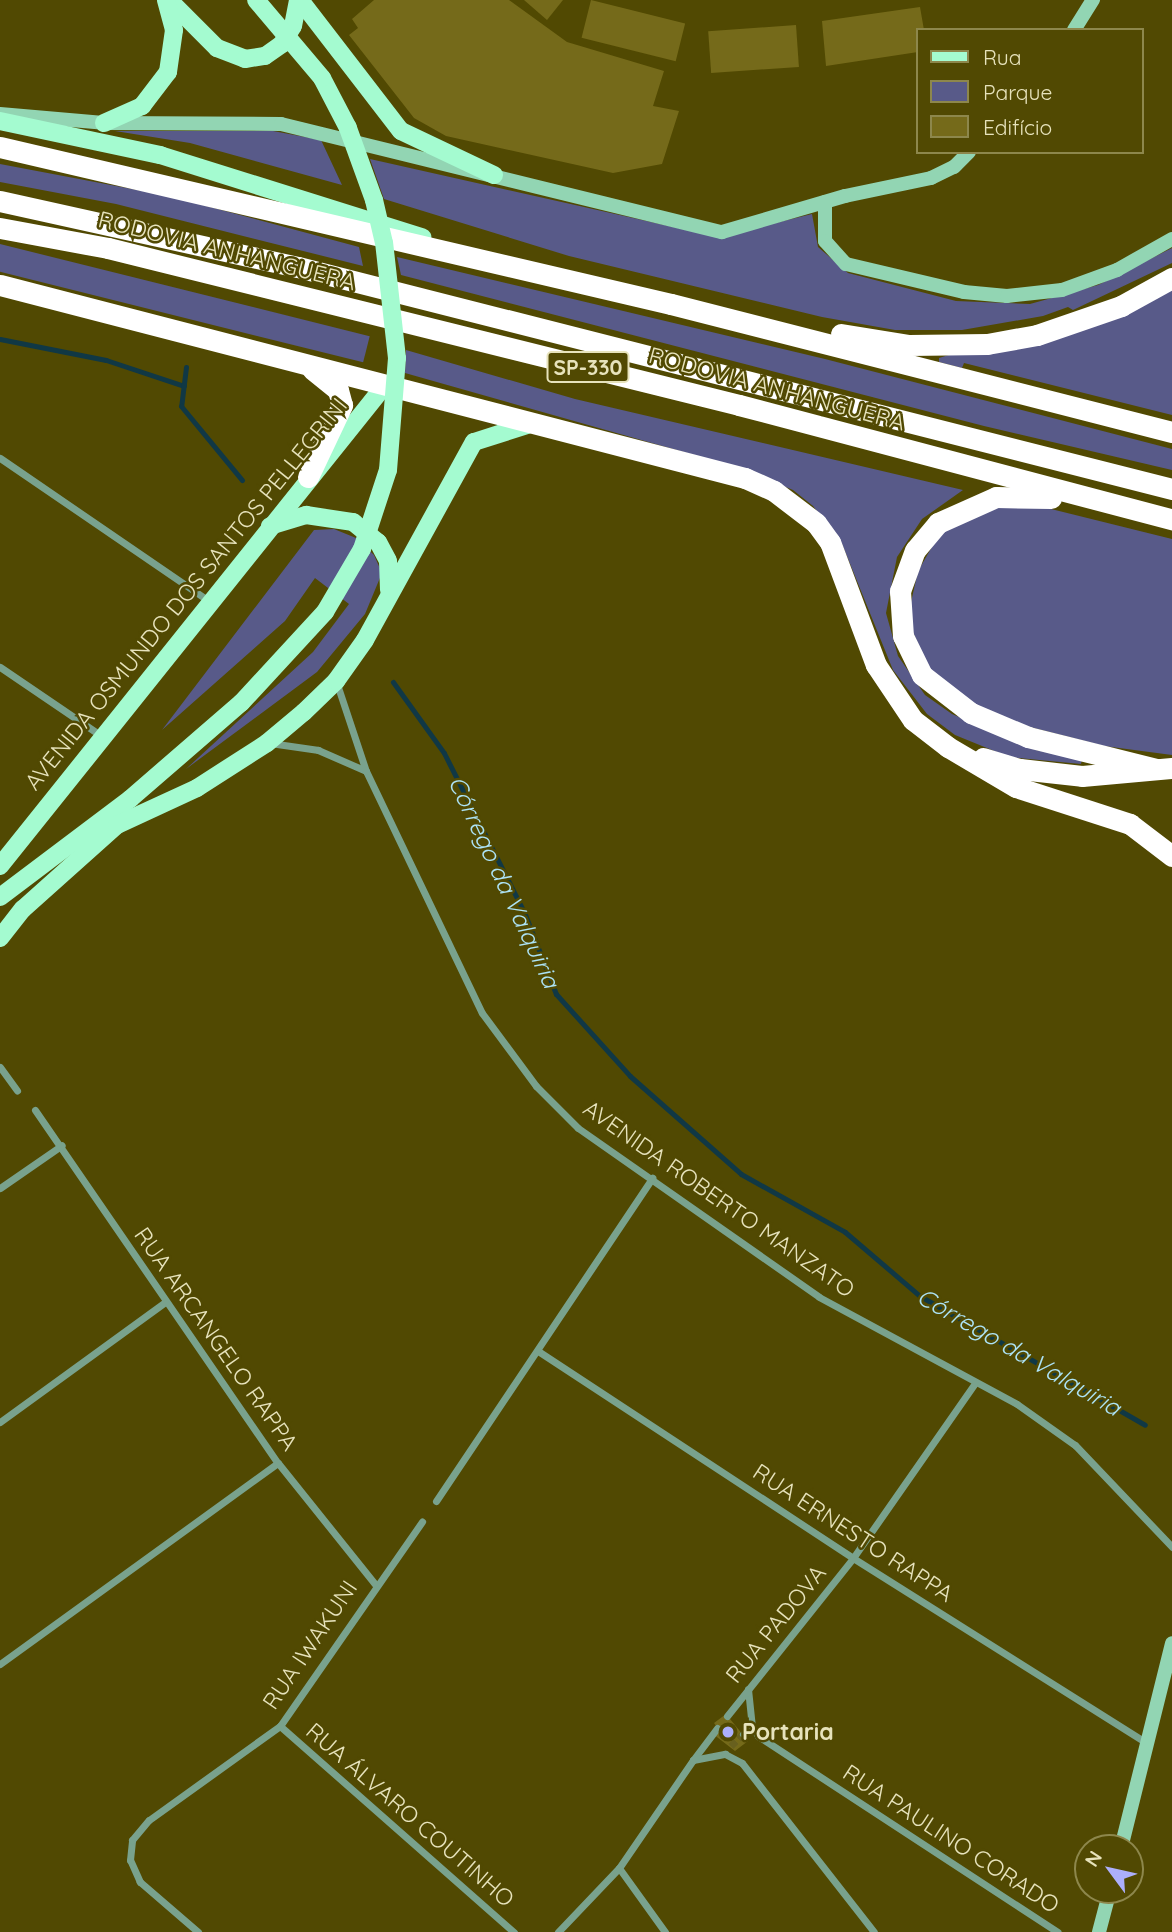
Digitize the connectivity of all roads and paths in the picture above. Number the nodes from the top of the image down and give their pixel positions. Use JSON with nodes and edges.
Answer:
{"nodes":[{"id":1,"x":168,"y":0,"type":"edge"},
{"id":2,"x":256,"y":0,"type":"edge"},
{"id":3,"x":299,"y":0,"type":"edge"},
{"id":4,"x":1093,"y":0,"type":"edge"},
{"id":5,"x":1075,"y":28,"type":"edge"},
{"id":6,"x":0,"y":114,"type":"edge"},
{"id":7,"x":0,"y":121,"type":"edge"},
{"id":8,"x":104,"y":123,"type":"junction"},
{"id":9,"x":0,"y":147,"type":"edge"},
{"id":10,"x":967,"y":154,"type":"edge"},
{"id":11,"x":494,"y":175,"type":"junction"},
{"id":12,"x":0,"y":201,"type":"edge"},
{"id":13,"x":825,"y":202,"type":"junction"},
{"id":14,"x":0,"y":228,"type":"edge"},
{"id":15,"x":1172,"y":239,"type":"edge"},
{"id":16,"x":509,"y":266,"type":"junction"},
{"id":17,"x":1172,"y":278,"type":"edge"},
{"id":18,"x":0,"y":285,"type":"edge"},
{"id":19,"x":671,"y":303,"type":"junction"},
{"id":20,"x":299,"y":361,"type":"junction"},
{"id":21,"x":385,"y":385,"type":"junction"},
{"id":22,"x":527,"y":425,"type":"junction"},
{"id":23,"x":1172,"y":432,"type":"edge"},
{"id":24,"x":0,"y":458,"type":"edge"},
{"id":25,"x":308,"y":477,"type":"junction"},
{"id":26,"x":1172,"y":489,"type":"edge"},
{"id":27,"x":1110,"y":504,"type":"junction"},
{"id":28,"x":1172,"y":519,"type":"edge"},
{"id":29,"x":267,"y":528,"type":"junction"},
{"id":30,"x":389,"y":590,"type":"junction"},
{"id":31,"x":209,"y":601,"type":"junction"},
{"id":32,"x":0,"y":667,"type":"edge"},
{"id":33,"x":336,"y":681,"type":"junction"},
{"id":34,"x":103,"y":737,"type":"junction"},
{"id":35,"x":267,"y":743,"type":"junction"},
{"id":36,"x":948,"y":747,"type":"junction"},
{"id":37,"x":1164,"y":768,"type":"edge"},
{"id":38,"x":366,"y":771,"type":"junction"},
{"id":39,"x":130,"y":799,"type":"junction"},
{"id":40,"x":1172,"y":856,"type":"edge"},
{"id":41,"x":75,"y":860,"type":"junction"},
{"id":42,"x":0,"y":866,"type":"edge"},
{"id":43,"x":0,"y":897,"type":"edge"},
{"id":44,"x":0,"y":938,"type":"edge"},
{"id":45,"x":0,"y":1067,"type":"edge"},
{"id":46,"x":17,"y":1090,"type":"dead end"},
{"id":47,"x":35,"y":1110,"type":"dead end"},
{"id":48,"x":62,"y":1145,"type":"junction"},
{"id":49,"x":652,"y":1178,"type":"junction"},
{"id":50,"x":0,"y":1188,"type":"edge"},
{"id":51,"x":165,"y":1302,"type":"junction"},
{"id":52,"x":538,"y":1351,"type":"junction"},
{"id":53,"x":975,"y":1383,"type":"junction"},
{"id":54,"x":0,"y":1422,"type":"edge"},
{"id":55,"x":278,"y":1463,"type":"junction"},
{"id":56,"x":436,"y":1501,"type":"dead end"},
{"id":57,"x":422,"y":1522,"type":"dead end"},
{"id":58,"x":1172,"y":1547,"type":"edge"},
{"id":59,"x":853,"y":1558,"type":"junction"},
{"id":60,"x":375,"y":1584,"type":"junction"},
{"id":61,"x":1172,"y":1643,"type":"edge"},
{"id":62,"x":0,"y":1664,"type":"edge"},
{"id":63,"x":1169,"y":1673,"type":"edge"},
{"id":64,"x":748,"y":1688,"type":"junction"},
{"id":65,"x":727,"y":1716,"type":"dead end"},
{"id":66,"x":279,"y":1726,"type":"junction"},
{"id":67,"x":752,"y":1726,"type":"junction"},
{"id":68,"x":717,"y":1728,"type":"dead end"},
{"id":69,"x":743,"y":1734,"type":"tunnel mouth"},
{"id":70,"x":1149,"y":1744,"type":"junction"},
{"id":71,"x":731,"y":1746,"type":"tunnel mouth"},
{"id":72,"x":724,"y":1754,"type":"junction"},
{"id":73,"x":693,"y":1760,"type":"junction"},
{"id":74,"x":1125,"y":1834,"type":"edge"},
{"id":75,"x":619,"y":1868,"type":"junction"},
{"id":76,"x":1106,"y":1904,"type":"edge"},
{"id":77,"x":198,"y":1932,"type":"edge"},
{"id":78,"x":514,"y":1932,"type":"edge"},
{"id":79,"x":558,"y":1932,"type":"edge"},
{"id":80,"x":665,"y":1932,"type":"edge"},
{"id":81,"x":874,"y":1932,"type":"edge"},
{"id":82,"x":1058,"y":1932,"type":"edge"},
{"id":83,"x":1099,"y":1932,"type":"edge"}],
"edges":[{"from":1,"to":3,"type":"main road"},
{"from":1,"to":8,"type":"main road"},
{"from":2,"to":39,"type":"main road","bridge":true},
{"from":3,"to":11,"type":"main road"},
{"from":4,"to":5,"type":"main road"},
{"from":6,"to":8,"type":"main road"},
{"from":7,"to":16,"type":"main road"},
{"from":8,"to":11,"type":"main road"},
{"from":9,"to":16,"type":"highway"},
{"from":10,"to":13,"type":"main road"},
{"from":11,"to":13,"type":"main road"},
{"from":12,"to":26,"type":"highway","name":"RODOVIA ANHANGUERA","number":"SP-330"},
{"from":13,"to":15,"type":"main road"},
{"from":14,"to":27,"type":"highway","name":"RODOVIA ANHANGUERA","number":"SP-330"},
{"from":16,"to":19,"type":"highway"},
{"from":17,"to":19,"type":"highway"},
{"from":18,"to":20,"type":"highway"},
{"from":19,"to":23,"type":"highway"},
{"from":20,"to":21,"type":"highway"},
{"from":20,"to":25,"type":"highway"},
{"from":21,"to":22,"type":"highway"},
{"from":21,"to":25,"type":"main road","name":"AVENIDA OSMUNDO DOS SANTOS PELLEGRINI"},
{"from":22,"to":30,"type":"main road"},
{"from":22,"to":36,"type":"highway"},
{"from":24,"to":31,"type":"street"},
{"from":25,"to":29,"type":"main road","name":"AVENIDA OSMUNDO DOS SANTOS PELLEGRINI"},
{"from":27,"to":28,"type":"highway","name":"RODOVIA ANHANGUERA","number":"SP-330"},
{"from":27,"to":37,"type":"highway"},
{"from":29,"to":30,"type":"main road"},
{"from":29,"to":31,"type":"main road","name":"AVENIDA OSMUNDO DOS SANTOS PELLEGRINI"},
{"from":30,"to":33,"type":"main road"},
{"from":31,"to":34,"type":"main road","name":"AVENIDA OSMUNDO DOS SANTOS PELLEGRINI"},
{"from":32,"to":34,"type":"street"},
{"from":33,"to":35,"type":"main road"},
{"from":33,"to":38,"type":"street","name":"AVENIDA ROBERTO MANZATO"},
{"from":34,"to":42,"type":"main road","name":"AVENIDA OSMUNDO DOS SANTOS PELLEGRINI"},
{"from":35,"to":38,"type":"street"},
{"from":35,"to":41,"type":"main road"},
{"from":36,"to":37,"type":"highway"},
{"from":36,"to":40,"type":"highway"},
{"from":38,"to":49,"type":"street","name":"AVENIDA ROBERTO MANZATO"},
{"from":39,"to":41,"type":"main road"},
{"from":39,"to":43,"type":"main road"},
{"from":41,"to":44,"type":"main road"},
{"from":45,"to":46,"type":"street"},
{"from":47,"to":48,"type":"street","name":"RUA ARCANGELO RAPPA"},
{"from":48,"to":50,"type":"street"},
{"from":48,"to":51,"type":"street","name":"RUA ARCANGELO RAPPA"},
{"from":49,"to":52,"type":"street"},
{"from":49,"to":53,"type":"street","name":"AVENIDA ROBERTO MANZATO"},
{"from":51,"to":54,"type":"street"},
{"from":51,"to":55,"type":"street","name":"RUA ARCANGELO RAPPA"},
{"from":52,"to":56,"type":"street"},
{"from":52,"to":59,"type":"street","name":"RUA ERNESTO RAPPA"},
{"from":53,"to":58,"type":"street","name":"AVENIDA ROBERTO MANZATO"},
{"from":53,"to":59,"type":"street","name":"RUA PADOVA"},
{"from":55,"to":60,"type":"street","name":"RUA ARCANGELO RAPPA"},
{"from":55,"to":62,"type":"street"},
{"from":57,"to":60,"type":"street","name":"RUA IWAKUNI"},
{"from":59,"to":64,"type":"street","name":"RUA PADOVA"},
{"from":59,"to":70,"type":"street","name":"RUA ERNESTO RAPPA"},
{"from":60,"to":66,"type":"street","name":"RUA IWAKUNI"},
{"from":61,"to":63,"type":"main road"},
{"from":63,"to":70,"type":"main road"},
{"from":64,"to":65,"type":"street","name":"RUA PADOVA"},
{"from":64,"to":67,"type":"street"},
{"from":66,"to":77,"type":"street","name":"RUA IWAKUNI"},
{"from":66,"to":78,"type":"street","name":"RUA ÁLVARO COUTINHO"},
{"from":67,"to":69,"type":"street"},
{"from":67,"to":82,"type":"street","name":"RUA PAULINO CORADO"},
{"from":68,"to":73,"type":"street"},
{"from":70,"to":74,"type":"main road"},
{"from":71,"to":72,"type":"street"},
{"from":72,"to":73,"type":"street"},
{"from":72,"to":81,"type":"street"},
{"from":73,"to":75,"type":"street"},
{"from":75,"to":79,"type":"street"},
{"from":75,"to":80,"type":"street"},
{"from":76,"to":83,"type":"main road"}]}
